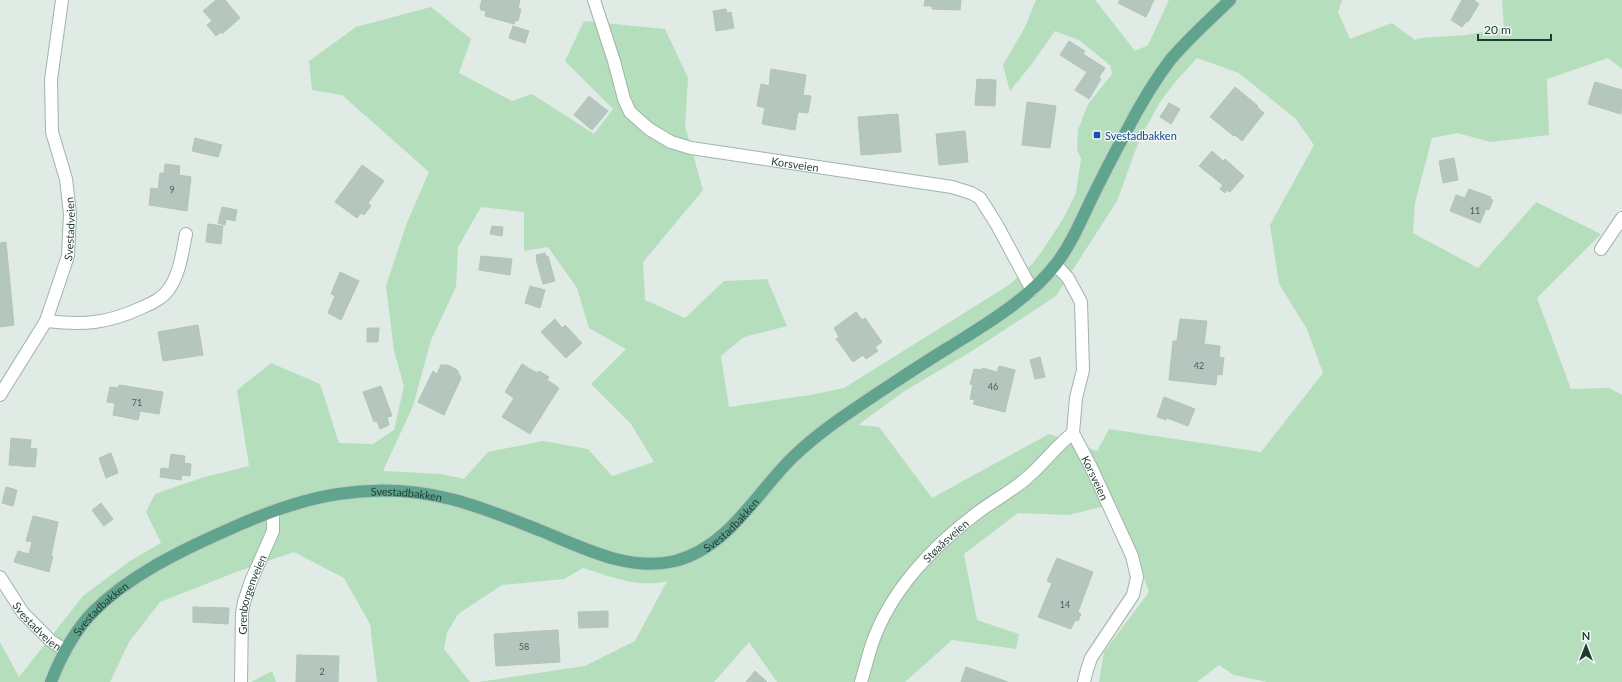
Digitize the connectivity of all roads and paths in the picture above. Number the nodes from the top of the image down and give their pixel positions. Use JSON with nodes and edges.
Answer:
{"nodes":[{"id":1,"x":62,"y":0,"type":"edge"},
{"id":2,"x":594,"y":0,"type":"edge"},
{"id":3,"x":1230,"y":0,"type":"edge"},
{"id":4,"x":1622,"y":218,"type":"edge"},
{"id":5,"x":186,"y":234,"type":"dead end"},
{"id":6,"x":1601,"y":249,"type":"dead end"},
{"id":7,"x":1056,"y":265,"type":"junction"},
{"id":8,"x":1032,"y":290,"type":"junction"},
{"id":9,"x":46,"y":321,"type":"junction"},
{"id":10,"x":0,"y":395,"type":"edge"},
{"id":11,"x":1073,"y":433,"type":"junction"},
{"id":12,"x":273,"y":511,"type":"junction"},
{"id":13,"x":0,"y":577,"type":"edge"},
{"id":14,"x":65,"y":650,"type":"junction"},
{"id":15,"x":50,"y":682,"type":"edge"},
{"id":16,"x":241,"y":682,"type":"edge"},
{"id":17,"x":861,"y":682,"type":"edge"},
{"id":18,"x":1084,"y":682,"type":"edge"}],
"edges":[{"from":1,"to":9,"type":"street","name":"Svestadveien"},
{"from":2,"to":8,"type":"street","name":"Korsveien"},
{"from":3,"to":7,"type":"main road","name":"Svestadbakken"},
{"from":4,"to":6,"type":"street"},
{"from":5,"to":9,"type":"street"},
{"from":7,"to":8,"type":"main road","name":"Svestadbakken"},
{"from":7,"to":11,"type":"street"},
{"from":8,"to":12,"type":"main road","name":"Svestadbakken"},
{"from":9,"to":10,"type":"street","name":"Svestadveien"},
{"from":11,"to":17,"type":"street","name":"Støaåsveien"},
{"from":11,"to":18,"type":"street","name":"Korsveien"},
{"from":12,"to":14,"type":"main road","name":"Svestadbakken"},
{"from":12,"to":16,"type":"street","name":"Grenborgenveien"},
{"from":13,"to":14,"type":"street","name":"Svestadveien"},
{"from":14,"to":15,"type":"main road","name":"Svestadbakken"}]}
